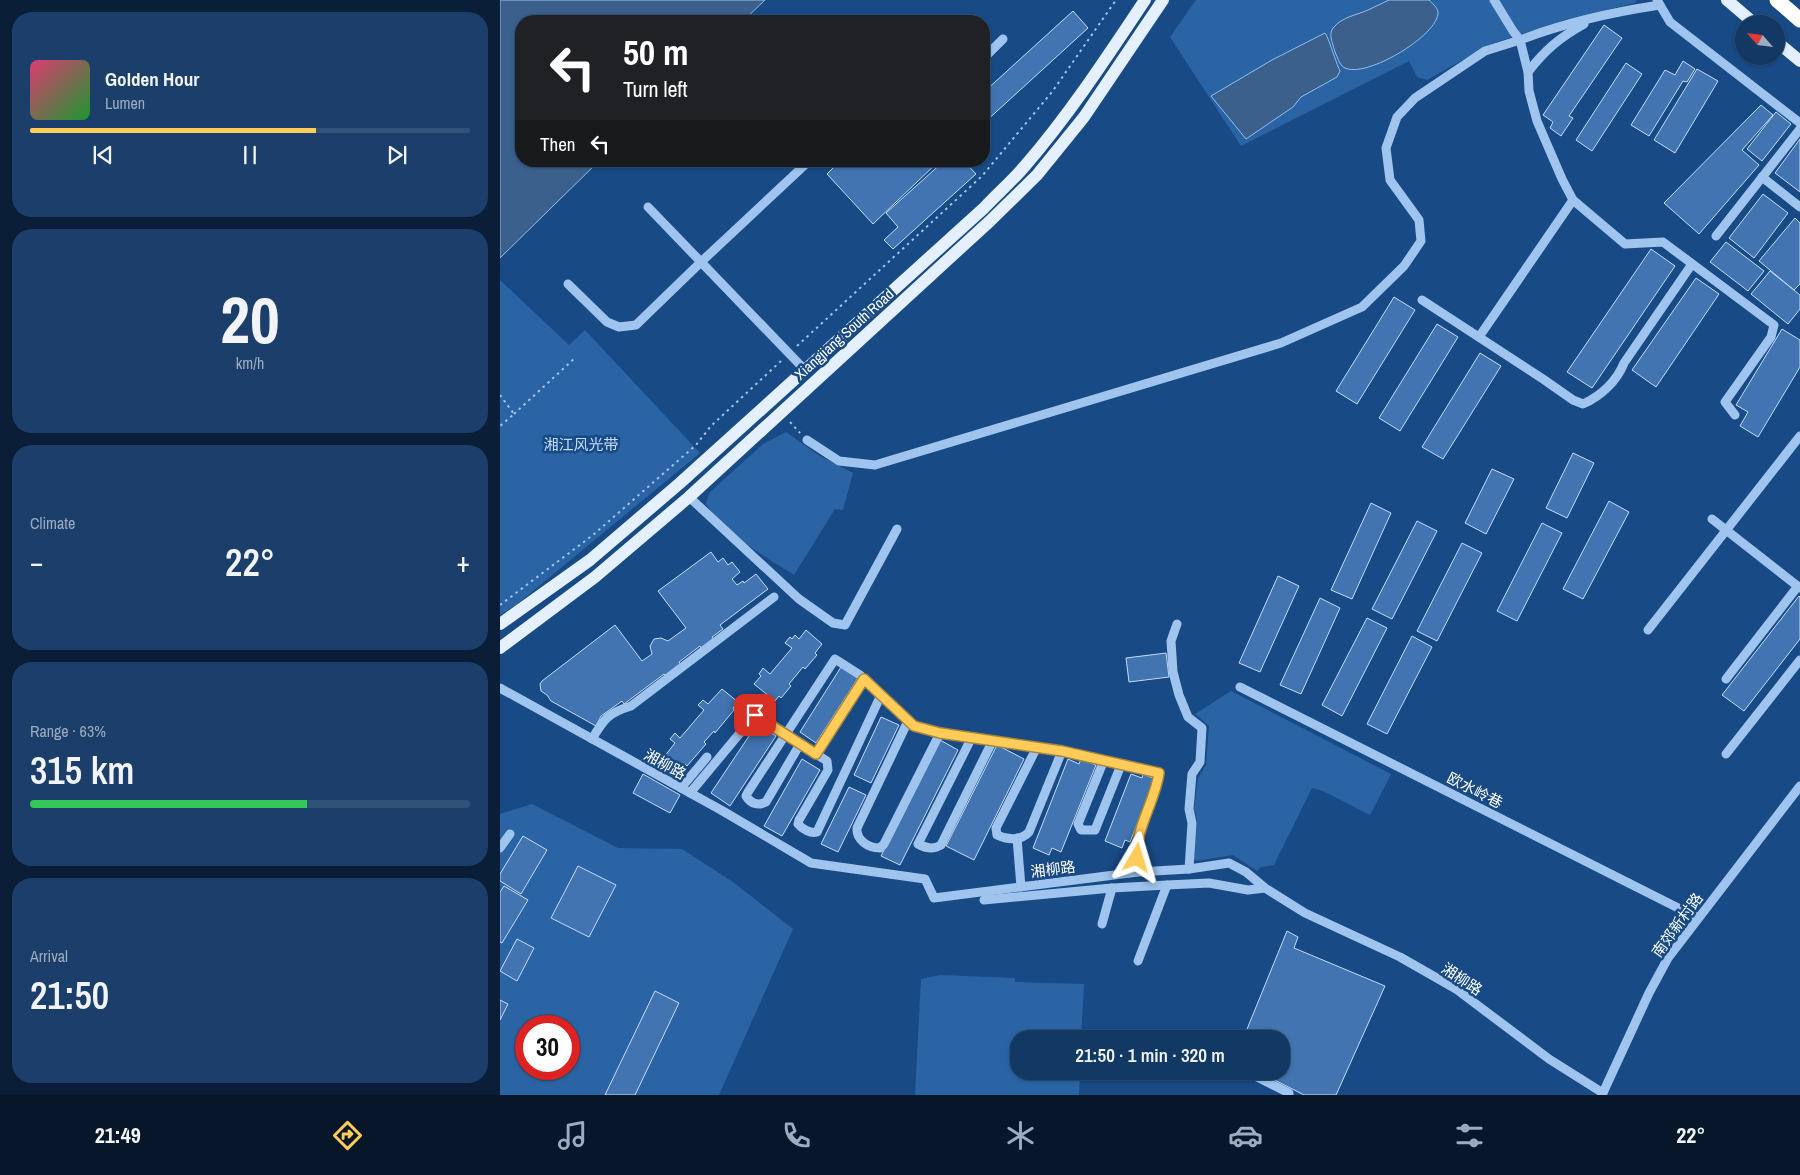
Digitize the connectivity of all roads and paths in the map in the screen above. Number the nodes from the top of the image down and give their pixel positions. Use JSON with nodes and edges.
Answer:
{"nodes":[{"id":1,"x":1116,"y":0,"type":"edge"},
{"id":2,"x":1145,"y":0,"type":"edge"},
{"id":3,"x":1163,"y":0,"type":"edge"},
{"id":4,"x":1494,"y":0,"type":"edge"},
{"id":5,"x":1727,"y":0,"type":"edge"},
{"id":6,"x":1778,"y":0,"type":"edge"},
{"id":7,"x":1658,"y":2,"type":"edge"},
{"id":8,"x":1744,"y":15,"type":"edge"},
{"id":9,"x":1595,"y":18,"type":"junction"},
{"id":10,"x":1800,"y":20,"type":"edge"},
{"id":11,"x":1003,"y":39,"type":"dead end"},
{"id":12,"x":1520,"y":40,"type":"junction"},
{"id":13,"x":1785,"y":48,"type":"edge"},
{"id":14,"x":990,"y":52,"type":"edge"},
{"id":15,"x":1800,"y":61,"type":"edge"},
{"id":16,"x":1528,"y":72,"type":"junction"},
{"id":17,"x":1800,"y":123,"type":"edge"},
{"id":18,"x":1800,"y":129,"type":"edge"},
{"id":19,"x":990,"y":166,"type":"edge"},
{"id":20,"x":803,"y":167,"type":"edge"},
{"id":21,"x":990,"y":167,"type":"edge"},
{"id":22,"x":1762,"y":177,"type":"junction"},
{"id":23,"x":1573,"y":200,"type":"junction"},
{"id":24,"x":1800,"y":207,"type":"edge"},
{"id":25,"x":648,"y":208,"type":"dead end"},
{"id":26,"x":1716,"y":236,"type":"dead end"},
{"id":27,"x":701,"y":262,"type":"junction"},
{"id":28,"x":1692,"y":264,"type":"junction"},
{"id":29,"x":568,"y":284,"type":"dead end"},
{"id":30,"x":1422,"y":300,"type":"dead end"},
{"id":31,"x":1480,"y":338,"type":"junction"},
{"id":32,"x":790,"y":353,"type":"junction"},
{"id":33,"x":576,"y":357,"type":"dead end"},
{"id":34,"x":805,"y":370,"type":"junction"},
{"id":35,"x":500,"y":395,"type":"edge"},
{"id":36,"x":514,"y":414,"type":"junction"},
{"id":37,"x":1735,"y":415,"type":"dead end"},
{"id":38,"x":789,"y":422,"type":"dead end"},
{"id":39,"x":500,"y":426,"type":"edge"},
{"id":40,"x":1800,"y":436,"type":"edge"},
{"id":41,"x":807,"y":440,"type":"joint"},
{"id":42,"x":689,"y":498,"type":"junction"},
{"id":43,"x":1712,"y":519,"type":"dead end"},
{"id":44,"x":897,"y":529,"type":"dead end"},
{"id":45,"x":1726,"y":530,"type":"junction"},
{"id":46,"x":1799,"y":587,"type":"edge"},
{"id":47,"x":774,"y":596,"type":"dead end"},
{"id":48,"x":500,"y":605,"type":"edge"},
{"id":49,"x":500,"y":624,"type":"edge"},
{"id":50,"x":1177,"y":624,"type":"dead end"},
{"id":51,"x":1648,"y":630,"type":"dead end"},
{"id":52,"x":500,"y":648,"type":"edge"},
{"id":53,"x":1800,"y":660,"type":"edge"},
{"id":54,"x":864,"y":679,"type":"junction"},
{"id":55,"x":1726,"y":679,"type":"dead end"},
{"id":56,"x":1240,"y":687,"type":"dead end"},
{"id":57,"x":500,"y":688,"type":"edge"},
{"id":58,"x":881,"y":695,"type":"junction"},
{"id":59,"x":908,"y":721,"type":"junction"},
{"id":60,"x":940,"y":733,"type":"junction"},
{"id":61,"x":785,"y":734,"type":"junction"},
{"id":62,"x":972,"y":737,"type":"junction"},
{"id":63,"x":592,"y":739,"type":"junction"},
{"id":64,"x":992,"y":740,"type":"junction"},
{"id":65,"x":800,"y":744,"type":"junction"},
{"id":66,"x":1037,"y":747,"type":"junction"},
{"id":67,"x":1062,"y":751,"type":"junction"},
{"id":68,"x":816,"y":754,"type":"junction"},
{"id":69,"x":1726,"y":754,"type":"dead end"},
{"id":70,"x":707,"y":757,"type":"dead end"},
{"id":71,"x":1104,"y":760,"type":"junction"},
{"id":72,"x":1122,"y":765,"type":"junction"},
{"id":73,"x":699,"y":767,"type":"junction"},
{"id":74,"x":706,"y":774,"type":"junction"},
{"id":75,"x":1800,"y":786,"type":"edge"},
{"id":76,"x":680,"y":788,"type":"junction"},
{"id":77,"x":690,"y":793,"type":"junction"},
{"id":78,"x":510,"y":834,"type":"dead end"},
{"id":79,"x":1017,"y":838,"type":"junction"},
{"id":80,"x":500,"y":848,"type":"edge"},
{"id":81,"x":1189,"y":869,"type":"junction"},
{"id":82,"x":1138,"y":872,"type":"junction"},
{"id":83,"x":1167,"y":885,"type":"junction"},
{"id":84,"x":1021,"y":887,"type":"junction"},
{"id":85,"x":1112,"y":888,"type":"junction"},
{"id":86,"x":1265,"y":888,"type":"junction"},
{"id":87,"x":984,"y":900,"type":"dead end"},
{"id":88,"x":1698,"y":918,"type":"junction"},
{"id":89,"x":1102,"y":924,"type":"dead end"},
{"id":90,"x":1138,"y":960,"type":"dead end"},
{"id":91,"x":1263,"y":1080,"type":"edge"},
{"id":92,"x":1603,"y":1094,"type":"edge"},
{"id":93,"x":1290,"y":1095,"type":"edge"}],
"edges":[{"from":1,"to":19,"type":"path"},
{"from":2,"to":34,"type":"main road","name":"Xiangjiang South Road"},
{"from":3,"to":42,"type":"main road","name":"Xiangjiang South Road"},
{"from":4,"to":12,"type":"street"},
{"from":5,"to":8,"type":"main road"},
{"from":6,"to":10,"type":"highway"},
{"from":7,"to":9,"type":"street"},
{"from":7,"to":17,"type":"street"},
{"from":9,"to":12,"type":"street"},
{"from":9,"to":16,"type":"street"},
{"from":11,"to":14,"type":"street"},
{"from":12,"to":16,"type":"street"},
{"from":12,"to":41,"type":"street"},
{"from":13,"to":15,"type":"main road"},
{"from":16,"to":23,"type":"street"},
{"from":18,"to":22,"type":"street"},
{"from":20,"to":27,"type":"street"},
{"from":21,"to":32,"type":"path"},
{"from":22,"to":24,"type":"street"},
{"from":22,"to":26,"type":"street"},
{"from":23,"to":28,"type":"street"},
{"from":23,"to":31,"type":"street"},
{"from":25,"to":27,"type":"street"},
{"from":27,"to":29,"type":"street"},
{"from":27,"to":32,"type":"street"},
{"from":28,"to":31,"type":"street"},
{"from":28,"to":37,"type":"street"},
{"from":30,"to":31,"type":"street"},
{"from":32,"to":34,"type":"street"},
{"from":32,"to":48,"type":"path"},
{"from":33,"to":36,"type":"path"},
{"from":34,"to":49,"type":"main road","name":"Xiangjiang South Road"},
{"from":35,"to":36,"type":"path"},
{"from":36,"to":39,"type":"path"},
{"from":38,"to":41,"type":"path"},
{"from":40,"to":45,"type":"street"},
{"from":42,"to":44,"type":"street"},
{"from":42,"to":52,"type":"main road","name":"Xiangjiang South Road"},
{"from":43,"to":45,"type":"street"},
{"from":45,"to":46,"type":"street"},
{"from":45,"to":51,"type":"street"},
{"from":46,"to":55,"type":"street"},
{"from":47,"to":63,"type":"street"},
{"from":50,"to":81,"type":"street"},
{"from":53,"to":69,"type":"street"},
{"from":54,"to":58,"type":"street"},
{"from":54,"to":61,"type":"street"},
{"from":54,"to":68,"type":"street"},
{"from":56,"to":88,"type":"street","name":"欧水岭巷"},
{"from":57,"to":63,"type":"street","name":"湘柳路"},
{"from":58,"to":59,"type":"street"},
{"from":58,"to":68,"type":"street"},
{"from":59,"to":60,"type":"street"},
{"from":59,"to":60,"type":"street"},
{"from":60,"to":62,"type":"street"},
{"from":61,"to":65,"type":"street"},
{"from":61,"to":65,"type":"street"},
{"from":61,"to":74,"type":"street"},
{"from":62,"to":64,"type":"street"},
{"from":62,"to":64,"type":"street"},
{"from":63,"to":76,"type":"street","name":"湘柳路"},
{"from":64,"to":66,"type":"street"},
{"from":65,"to":68,"type":"street"},
{"from":66,"to":67,"type":"street"},
{"from":66,"to":79,"type":"street"},
{"from":67,"to":71,"type":"street"},
{"from":67,"to":79,"type":"street"},
{"from":70,"to":73,"type":"street"},
{"from":71,"to":72,"type":"street"},
{"from":71,"to":72,"type":"street"},
{"from":72,"to":82,"type":"street"},
{"from":73,"to":74,"type":"street"},
{"from":73,"to":76,"type":"street"},
{"from":74,"to":77,"type":"street"},
{"from":75,"to":88,"type":"street","name":"南郊新村路"},
{"from":76,"to":77,"type":"street","name":"湘柳路"},
{"from":77,"to":84,"type":"street","name":"湘柳路"},
{"from":78,"to":80,"type":"street"},
{"from":79,"to":84,"type":"street"},
{"from":81,"to":82,"type":"street","name":"湘柳路"},
{"from":81,"to":86,"type":"street","name":"湘柳路"},
{"from":82,"to":84,"type":"street","name":"湘柳路"},
{"from":83,"to":85,"type":"street"},
{"from":83,"to":86,"type":"street"},
{"from":83,"to":90,"type":"street"},
{"from":85,"to":87,"type":"street"},
{"from":85,"to":89,"type":"street"},
{"from":86,"to":92,"type":"street","name":"湘柳路"},
{"from":88,"to":92,"type":"street","name":"南郊新村路"},
{"from":91,"to":93,"type":"street"}]}
